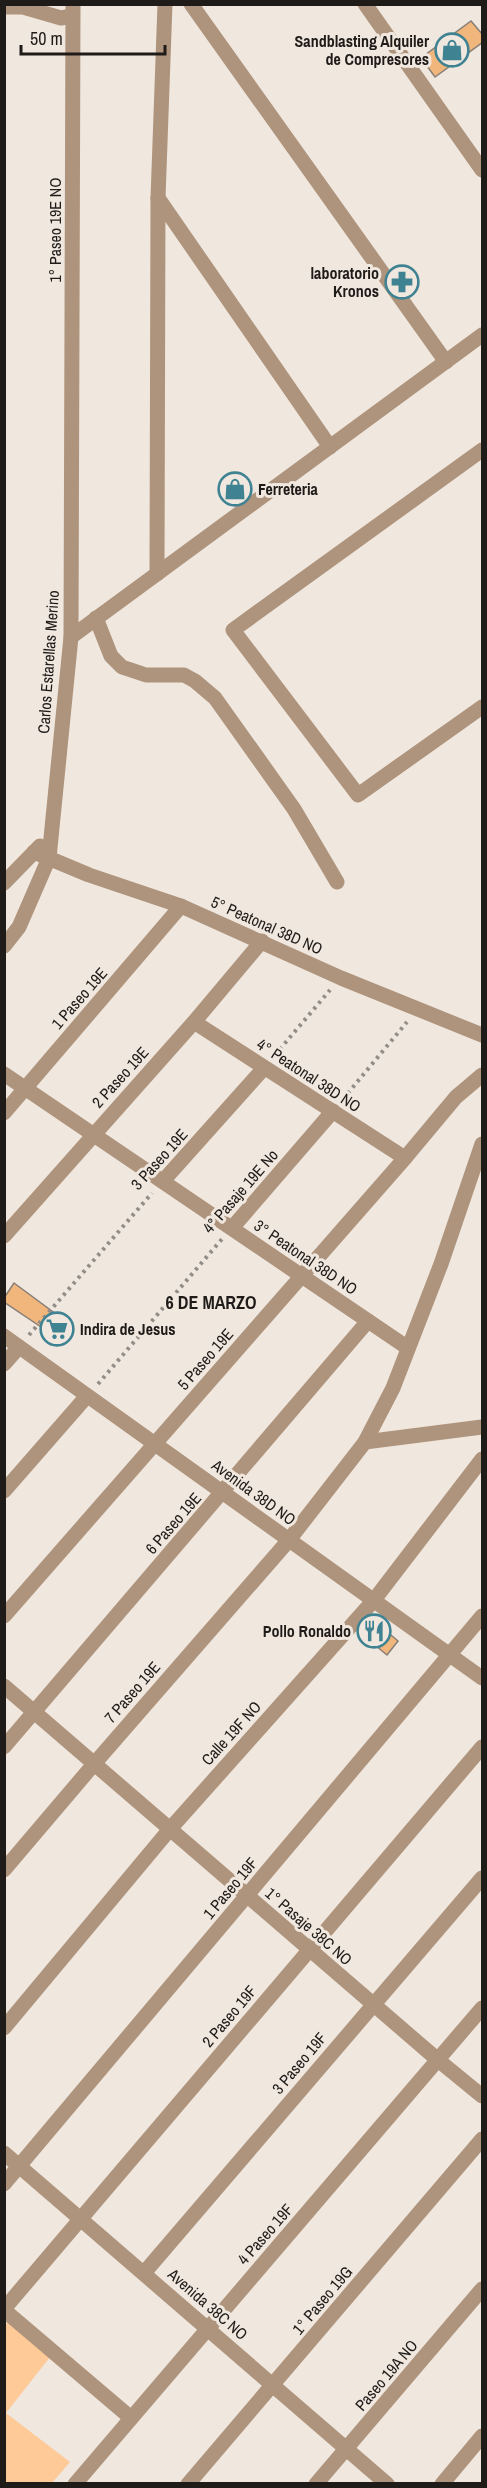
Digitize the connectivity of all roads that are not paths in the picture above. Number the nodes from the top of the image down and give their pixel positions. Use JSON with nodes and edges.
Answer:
{"nodes":[{"id":1,"x":165,"y":4,"type":"edge"},
{"id":2,"x":190,"y":4,"type":"edge"},
{"id":3,"x":365,"y":4,"type":"edge"},
{"id":4,"x":4,"y":7,"type":"edge"},
{"id":5,"x":72,"y":10,"type":"edge"},
{"id":6,"x":483,"y":170,"type":"edge"},
{"id":7,"x":158,"y":198,"type":"junction"},
{"id":8,"x":483,"y":335,"type":"edge"},
{"id":9,"x":446,"y":362,"type":"junction"},
{"id":10,"x":330,"y":447,"type":"junction"},
{"id":11,"x":483,"y":450,"type":"edge"},
{"id":12,"x":73,"y":455,"type":"joint"},
{"id":13,"x":158,"y":574,"type":"junction"},
{"id":14,"x":96,"y":618,"type":"junction"},
{"id":15,"x":72,"y":637,"type":"junction"},
{"id":16,"x":483,"y":707,"type":"edge"},
{"id":17,"x":50,"y":835,"type":"junction"},
{"id":18,"x":34,"y":852,"type":"junction"},
{"id":19,"x":49,"y":858,"type":"junction"},
{"id":20,"x":11,"y":872,"type":"edge"},
{"id":21,"x":40,"y":879,"type":"junction"},
{"id":22,"x":337,"y":882,"type":"dead end"},
{"id":23,"x":4,"y":883,"type":"edge"},
{"id":24,"x":181,"y":906,"type":"junction"},
{"id":25,"x":262,"y":941,"type":"junction"},
{"id":26,"x":4,"y":946,"type":"edge"},
{"id":27,"x":194,"y":1023,"type":"junction"},
{"id":28,"x":483,"y":1035,"type":"edge"},
{"id":29,"x":264,"y":1068,"type":"junction"},
{"id":30,"x":4,"y":1074,"type":"edge"},
{"id":31,"x":483,"y":1075,"type":"edge"},
{"id":32,"x":26,"y":1088,"type":"junction"},
{"id":33,"x":333,"y":1111,"type":"junction"},
{"id":34,"x":4,"y":1113,"type":"edge"},
{"id":35,"x":93,"y":1134,"type":"junction"},
{"id":36,"x":483,"y":1144,"type":"edge"},
{"id":37,"x":405,"y":1158,"type":"junction"},
{"id":38,"x":163,"y":1181,"type":"junction"},
{"id":39,"x":232,"y":1228,"type":"junction"},
{"id":40,"x":4,"y":1236,"type":"edge"},
{"id":41,"x":302,"y":1276,"type":"junction"},
{"id":42,"x":368,"y":1321,"type":"junction"},
{"id":43,"x":4,"y":1336,"type":"edge"},
{"id":44,"x":19,"y":1347,"type":"junction"},
{"id":45,"x":408,"y":1348,"type":"junction"},
{"id":46,"x":4,"y":1364,"type":"edge"},
{"id":47,"x":87,"y":1395,"type":"junction"},
{"id":48,"x":483,"y":1427,"type":"edge"},
{"id":49,"x":365,"y":1442,"type":"junction"},
{"id":50,"x":154,"y":1443,"type":"junction"},
{"id":51,"x":483,"y":1459,"type":"edge"},
{"id":52,"x":4,"y":1491,"type":"edge"},
{"id":53,"x":223,"y":1493,"type":"junction"},
{"id":54,"x":290,"y":1540,"type":"junction"},
{"id":55,"x":374,"y":1600,"type":"junction"},
{"id":56,"x":4,"y":1616,"type":"edge"},
{"id":57,"x":483,"y":1616,"type":"edge"},
{"id":58,"x":451,"y":1655,"type":"junction"},
{"id":59,"x":483,"y":1678,"type":"edge"},
{"id":60,"x":4,"y":1686,"type":"edge"},
{"id":61,"x":34,"y":1712,"type":"junction"},
{"id":62,"x":4,"y":1747,"type":"edge"},
{"id":63,"x":483,"y":1747,"type":"edge"},
{"id":64,"x":94,"y":1764,"type":"junction"},
{"id":65,"x":170,"y":1829,"type":"junction"},
{"id":66,"x":4,"y":1870,"type":"edge"},
{"id":67,"x":483,"y":1878,"type":"edge"},
{"id":68,"x":247,"y":1896,"type":"junction"},
{"id":69,"x":309,"y":1950,"type":"junction"},
{"id":70,"x":373,"y":2005,"type":"junction"},
{"id":71,"x":483,"y":2008,"type":"edge"},
{"id":72,"x":4,"y":2028,"type":"edge"},
{"id":73,"x":438,"y":2060,"type":"junction"},
{"id":74,"x":483,"y":2096,"type":"edge"},
{"id":75,"x":483,"y":2139,"type":"edge"},
{"id":76,"x":4,"y":2153,"type":"edge"},
{"id":77,"x":20,"y":2166,"type":"junction"},
{"id":78,"x":4,"y":2184,"type":"edge"},
{"id":79,"x":81,"y":2219,"type":"junction"},
{"id":80,"x":144,"y":2273,"type":"junction"},
{"id":81,"x":483,"y":2289,"type":"edge"},
{"id":82,"x":4,"y":2310,"type":"edge"},
{"id":83,"x":208,"y":2328,"type":"junction"},
{"id":84,"x":273,"y":2384,"type":"junction"},
{"id":85,"x":131,"y":2418,"type":"junction"},
{"id":86,"x":483,"y":2436,"type":"edge"},
{"id":87,"x":346,"y":2448,"type":"junction"},
{"id":88,"x":75,"y":2484,"type":"edge"},
{"id":89,"x":188,"y":2484,"type":"edge"},
{"id":90,"x":316,"y":2484,"type":"edge"},
{"id":91,"x":387,"y":2484,"type":"edge"},
{"id":92,"x":442,"y":2484,"type":"edge"}],
"edges":[{"from":1,"to":7,"type":"street"},
{"from":2,"to":9,"type":"street"},
{"from":3,"to":6,"type":"street"},
{"from":4,"to":5,"type":"street"},
{"from":5,"to":12,"type":"street","name":"1° Paseo 19E NO"},
{"from":7,"to":10,"type":"street"},
{"from":7,"to":13,"type":"street"},
{"from":8,"to":9,"type":"street"},
{"from":9,"to":10,"type":"street"},
{"from":10,"to":13,"type":"street"},
{"from":11,"to":16,"type":"street"},
{"from":12,"to":15,"type":"street","name":"Carlos Estarellas Merino"},
{"from":13,"to":14,"type":"street"},
{"from":14,"to":15,"type":"street"},
{"from":14,"to":22,"type":"street"},
{"from":15,"to":17,"type":"street","name":"Carlos Estarellas Merino"},
{"from":17,"to":18,"type":"street"},
{"from":17,"to":19,"type":"street","name":"Carlos Estarellas Merino"},
{"from":18,"to":19,"type":"street","name":"5° Peatonal 38D NO"},
{"from":18,"to":20,"type":"street"},
{"from":19,"to":21,"type":"street","name":"Carlos Estarellas Merino"},
{"from":19,"to":24,"type":"street","name":"5° Peatonal 38D NO"},
{"from":20,"to":21,"type":"street"},
{"from":20,"to":23,"type":"street"},
{"from":21,"to":26,"type":"street","name":"Carlos Estarellas Merino"},
{"from":24,"to":25,"type":"street","name":"5° Peatonal 38D NO"},
{"from":24,"to":32,"type":"street","name":"1 Paseo 19E"},
{"from":25,"to":27,"type":"street","name":"2 Paseo 19E"},
{"from":25,"to":28,"type":"street","name":"5° Peatonal 38D NO"},
{"from":27,"to":29,"type":"street","name":"4° Peatonal 38D NO"},
{"from":27,"to":35,"type":"street","name":"2 Paseo 19E"},
{"from":29,"to":33,"type":"street","name":"4° Peatonal 38D NO"},
{"from":29,"to":38,"type":"street","name":"3 Paseo 19E"},
{"from":30,"to":32,"type":"street","name":"3° Peatonal 38D NO"},
{"from":31,"to":37,"type":"street","name":"5 Paseo 19E"},
{"from":32,"to":34,"type":"street","name":"1 Paseo 19E"},
{"from":32,"to":35,"type":"street","name":"3° Peatonal 38D NO"},
{"from":33,"to":37,"type":"street","name":"4° Peatonal 38D NO"},
{"from":33,"to":39,"type":"street","name":"4° Pasaje 19E No"},
{"from":35,"to":38,"type":"street","name":"3° Peatonal 38D NO"},
{"from":35,"to":40,"type":"street","name":"2 Paseo 19E"},
{"from":36,"to":45,"type":"street","name":"7 Paseo 19E"},
{"from":37,"to":41,"type":"street","name":"5 Paseo 19E"},
{"from":38,"to":39,"type":"street","name":"3° Peatonal 38D NO"},
{"from":39,"to":41,"type":"street","name":"3° Peatonal 38D NO"},
{"from":41,"to":42,"type":"street","name":"3° Peatonal 38D NO"},
{"from":41,"to":50,"type":"street","name":"5 Paseo 19E"},
{"from":42,"to":45,"type":"street","name":"3° Peatonal 38D NO"},
{"from":42,"to":53,"type":"street","name":"6 Paseo 19E"},
{"from":43,"to":44,"type":"street","name":"Avenida 38D NO"},
{"from":44,"to":46,"type":"street"},
{"from":44,"to":47,"type":"street","name":"Avenida 38D NO"},
{"from":45,"to":49,"type":"street","name":"7 Paseo 19E"},
{"from":47,"to":50,"type":"street","name":"Avenida 38D NO"},
{"from":47,"to":52,"type":"street"},
{"from":48,"to":49,"type":"street"},
{"from":49,"to":54,"type":"street","name":"7 Paseo 19E"},
{"from":50,"to":53,"type":"street","name":"Avenida 38D NO"},
{"from":50,"to":56,"type":"street","name":"5 Paseo 19E"},
{"from":51,"to":55,"type":"street","name":"Calle 19F NO"},
{"from":53,"to":54,"type":"street","name":"Avenida 38D NO"},
{"from":53,"to":61,"type":"street","name":"6 Paseo 19E"},
{"from":54,"to":55,"type":"street","name":"Avenida 38D NO"},
{"from":54,"to":64,"type":"street","name":"7 Paseo 19E"},
{"from":55,"to":58,"type":"street","name":"Avenida 38D NO"},
{"from":55,"to":65,"type":"street","name":"Calle 19F NO"},
{"from":57,"to":58,"type":"street","name":"1 Paseo 19F"},
{"from":58,"to":59,"type":"street","name":"Avenida 38D NO"},
{"from":58,"to":68,"type":"street","name":"1 Paseo 19F"},
{"from":60,"to":61,"type":"street","name":"1° Pasaje 38C NO"},
{"from":61,"to":62,"type":"street","name":"6 Paseo 19E"},
{"from":61,"to":64,"type":"street","name":"1° Pasaje 38C NO"},
{"from":63,"to":69,"type":"street","name":"2 Paseo 19F"},
{"from":64,"to":65,"type":"street","name":"1° Pasaje 38C NO"},
{"from":64,"to":66,"type":"street","name":"7 Paseo 19E"},
{"from":65,"to":68,"type":"street","name":"1° Pasaje 38C NO"},
{"from":65,"to":72,"type":"street","name":"Calle 19F NO"},
{"from":67,"to":70,"type":"street","name":"3 Paseo 19F"},
{"from":68,"to":69,"type":"street","name":"1° Pasaje 38C NO"},
{"from":68,"to":77,"type":"street","name":"1 Paseo 19F"},
{"from":69,"to":70,"type":"street","name":"1° Pasaje 38C NO"},
{"from":69,"to":79,"type":"street","name":"2 Paseo 19F"},
{"from":70,"to":73,"type":"street","name":"1° Pasaje 38C NO"},
{"from":70,"to":80,"type":"street","name":"3 Paseo 19F"},
{"from":71,"to":73,"type":"street","name":"4 Paseo 19F"},
{"from":73,"to":74,"type":"street","name":"1° Pasaje 38C NO"},
{"from":73,"to":83,"type":"street","name":"4 Paseo 19F"},
{"from":75,"to":84,"type":"street","name":"1° Paseo 19G"},
{"from":76,"to":77,"type":"street","name":"Avenida 38C NO"},
{"from":77,"to":78,"type":"street","name":"1 Paseo 19F"},
{"from":77,"to":79,"type":"street","name":"Avenida 38C NO"},
{"from":79,"to":80,"type":"street","name":"Avenida 38C NO"},
{"from":79,"to":82,"type":"street","name":"2 Paseo 19F"},
{"from":80,"to":83,"type":"street","name":"Avenida 38C NO"},
{"from":81,"to":87,"type":"street","name":"Paseo 19A NO"},
{"from":82,"to":85,"type":"street"},
{"from":83,"to":84,"type":"street","name":"Avenida 38C NO"},
{"from":83,"to":85,"type":"street","name":"4 Paseo 19F"},
{"from":84,"to":87,"type":"street","name":"Avenida 38C NO"},
{"from":84,"to":89,"type":"street","name":"1° Paseo 19G"},
{"from":85,"to":88,"type":"street","name":"4 Paseo 19F"},
{"from":86,"to":92,"type":"street"},
{"from":87,"to":90,"type":"street","name":"Paseo 19A NO"},
{"from":87,"to":91,"type":"street","name":"Avenida 38C NO"}]}
